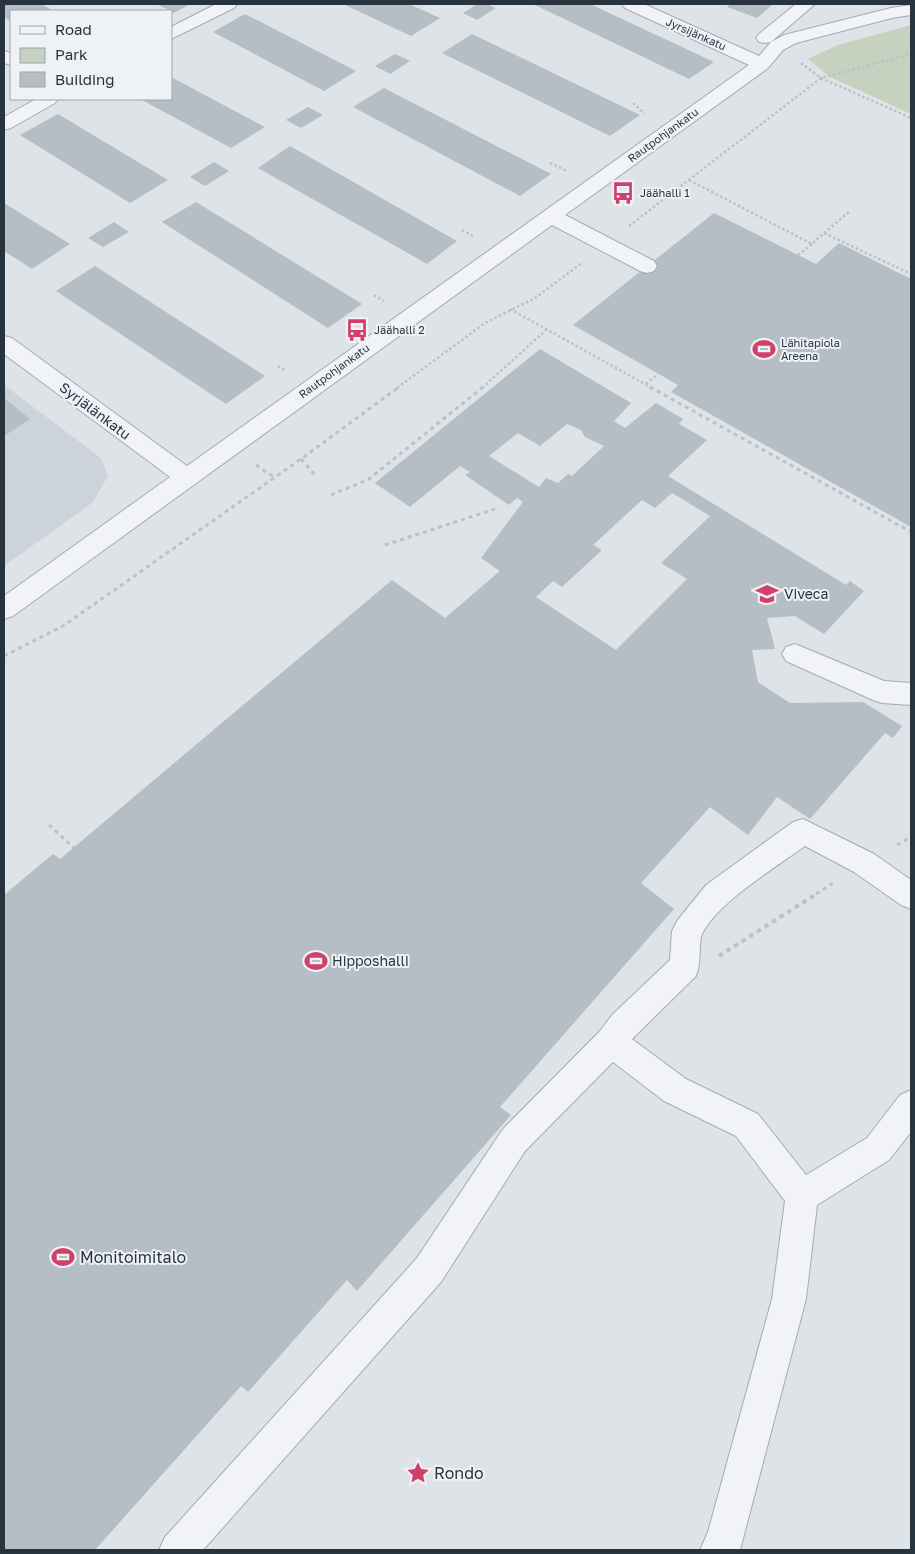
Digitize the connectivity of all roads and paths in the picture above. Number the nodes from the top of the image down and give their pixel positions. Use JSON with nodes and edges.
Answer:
{"nodes":[{"id":1,"x":228,"y":4,"type":"edge"},
{"id":2,"x":631,"y":4,"type":"edge"},
{"id":3,"x":806,"y":4,"type":"edge"},
{"id":4,"x":887,"y":8,"type":"edge"},
{"id":5,"x":911,"y":10,"type":"edge"},
{"id":6,"x":824,"y":31,"type":"junction"},
{"id":7,"x":172,"y":33,"type":"edge"},
{"id":8,"x":765,"y":38,"type":"dead end"},
{"id":9,"x":911,"y":54,"type":"edge"},
{"id":10,"x":792,"y":56,"type":"junction"},
{"id":11,"x":762,"y":64,"type":"junction"},
{"id":12,"x":821,"y":78,"type":"junction"},
{"id":13,"x":47,"y":100,"type":"edge"},
{"id":14,"x":633,"y":103,"type":"dead end"},
{"id":15,"x":646,"y":115,"type":"dead end"},
{"id":16,"x":911,"y":118,"type":"edge"},
{"id":17,"x":4,"y":124,"type":"edge"},
{"id":18,"x":550,"y":163,"type":"dead end"},
{"id":19,"x":568,"y":172,"type":"dead end"},
{"id":20,"x":689,"y":180,"type":"junction"},
{"id":21,"x":849,"y":212,"type":"dead end"},
{"id":22,"x":551,"y":216,"type":"junction"},
{"id":23,"x":824,"y":233,"type":"junction"},
{"id":24,"x":607,"y":244,"type":"junction"},
{"id":25,"x":812,"y":244,"type":"junction"},
{"id":26,"x":798,"y":255,"type":"dead end"},
{"id":27,"x":647,"y":266,"type":"dead end"},
{"id":28,"x":911,"y":274,"type":"edge"},
{"id":29,"x":510,"y":309,"type":"junction"},
{"id":30,"x":547,"y":329,"type":"junction"},
{"id":31,"x":4,"y":343,"type":"edge"},
{"id":32,"x":659,"y":374,"type":"dead end"},
{"id":33,"x":646,"y":384,"type":"junction"},
{"id":34,"x":301,"y":459,"type":"junction"},
{"id":35,"x":315,"y":475,"type":"dead end"},
{"id":36,"x":187,"y":478,"type":"junction"},
{"id":37,"x":331,"y":495,"type":"dead end"},
{"id":38,"x":496,"y":509,"type":"dead end"},
{"id":39,"x":911,"y":532,"type":"edge"},
{"id":40,"x":385,"y":545,"type":"dead end"},
{"id":41,"x":4,"y":609,"type":"edge"},
{"id":42,"x":796,"y":654,"type":"dead end"},
{"id":43,"x":4,"y":656,"type":"edge"},
{"id":44,"x":911,"y":694,"type":"edge"},
{"id":45,"x":49,"y":825,"type":"dead end"},
{"id":46,"x":911,"y":837,"type":"edge"},
{"id":47,"x":74,"y":848,"type":"dead end"},
{"id":48,"x":864,"y":863,"type":"junction"},
{"id":49,"x":911,"y":896,"type":"edge"},
{"id":50,"x":685,"y":966,"type":"junction"},
{"id":51,"x":611,"y":1042,"type":"junction"},
{"id":52,"x":911,"y":1106,"type":"edge"},
{"id":53,"x":802,"y":1196,"type":"junction"},
{"id":54,"x":178,"y":1550,"type":"edge"},
{"id":55,"x":719,"y":1550,"type":"edge"}],
"edges":[{"from":1,"to":7,"type":"street"},
{"from":2,"to":11,"type":"street","name":"Jyrsijänkatu"},
{"from":3,"to":8,"type":"street"},
{"from":4,"to":5,"type":"street","name":"Rautpohjankatu"},
{"from":4,"to":6,"type":"street","name":"Rautpohjankatu"},
{"from":6,"to":10,"type":"street","name":"Rautpohjankatu"},
{"from":6,"to":11,"type":"street","name":"Rautpohjankatu"},
{"from":9,"to":12,"type":"path"},
{"from":10,"to":11,"type":"street","name":"Rautpohjankatu"},
{"from":10,"to":12,"type":"path"},
{"from":11,"to":22,"type":"street","name":"Rautpohjankatu"},
{"from":12,"to":16,"type":"path"},
{"from":12,"to":20,"type":"path"},
{"from":13,"to":17,"type":"street"},
{"from":14,"to":15,"type":"path"},
{"from":18,"to":19,"type":"path"},
{"from":20,"to":24,"type":"path"},
{"from":20,"to":25,"type":"path"},
{"from":21,"to":23,"type":"path"},
{"from":22,"to":24,"type":"street"},
{"from":22,"to":36,"type":"street","name":"Rautpohjankatu"},
{"from":23,"to":25,"type":"path"},
{"from":23,"to":28,"type":"path"},
{"from":24,"to":27,"type":"street"},
{"from":24,"to":29,"type":"path"},
{"from":25,"to":26,"type":"path"},
{"from":29,"to":30,"type":"path"},
{"from":29,"to":34,"type":"path"},
{"from":30,"to":33,"type":"path"},
{"from":30,"to":37,"type":"path"},
{"from":31,"to":36,"type":"street","name":"Syrjälänkatu"},
{"from":32,"to":33,"type":"path"},
{"from":33,"to":39,"type":"path"},
{"from":34,"to":35,"type":"path"},
{"from":34,"to":43,"type":"path"},
{"from":36,"to":41,"type":"street","name":"Rautpohjankatu"},
{"from":38,"to":40,"type":"path"},
{"from":42,"to":44,"type":"street"},
{"from":45,"to":47,"type":"path"},
{"from":46,"to":48,"type":"path"},
{"from":48,"to":49,"type":"street"},
{"from":48,"to":50,"type":"path"},
{"from":48,"to":50,"type":"street"},
{"from":50,"to":51,"type":"street"},
{"from":51,"to":53,"type":"street"},
{"from":51,"to":54,"type":"street"},
{"from":52,"to":53,"type":"street"},
{"from":53,"to":55,"type":"street"}]}
